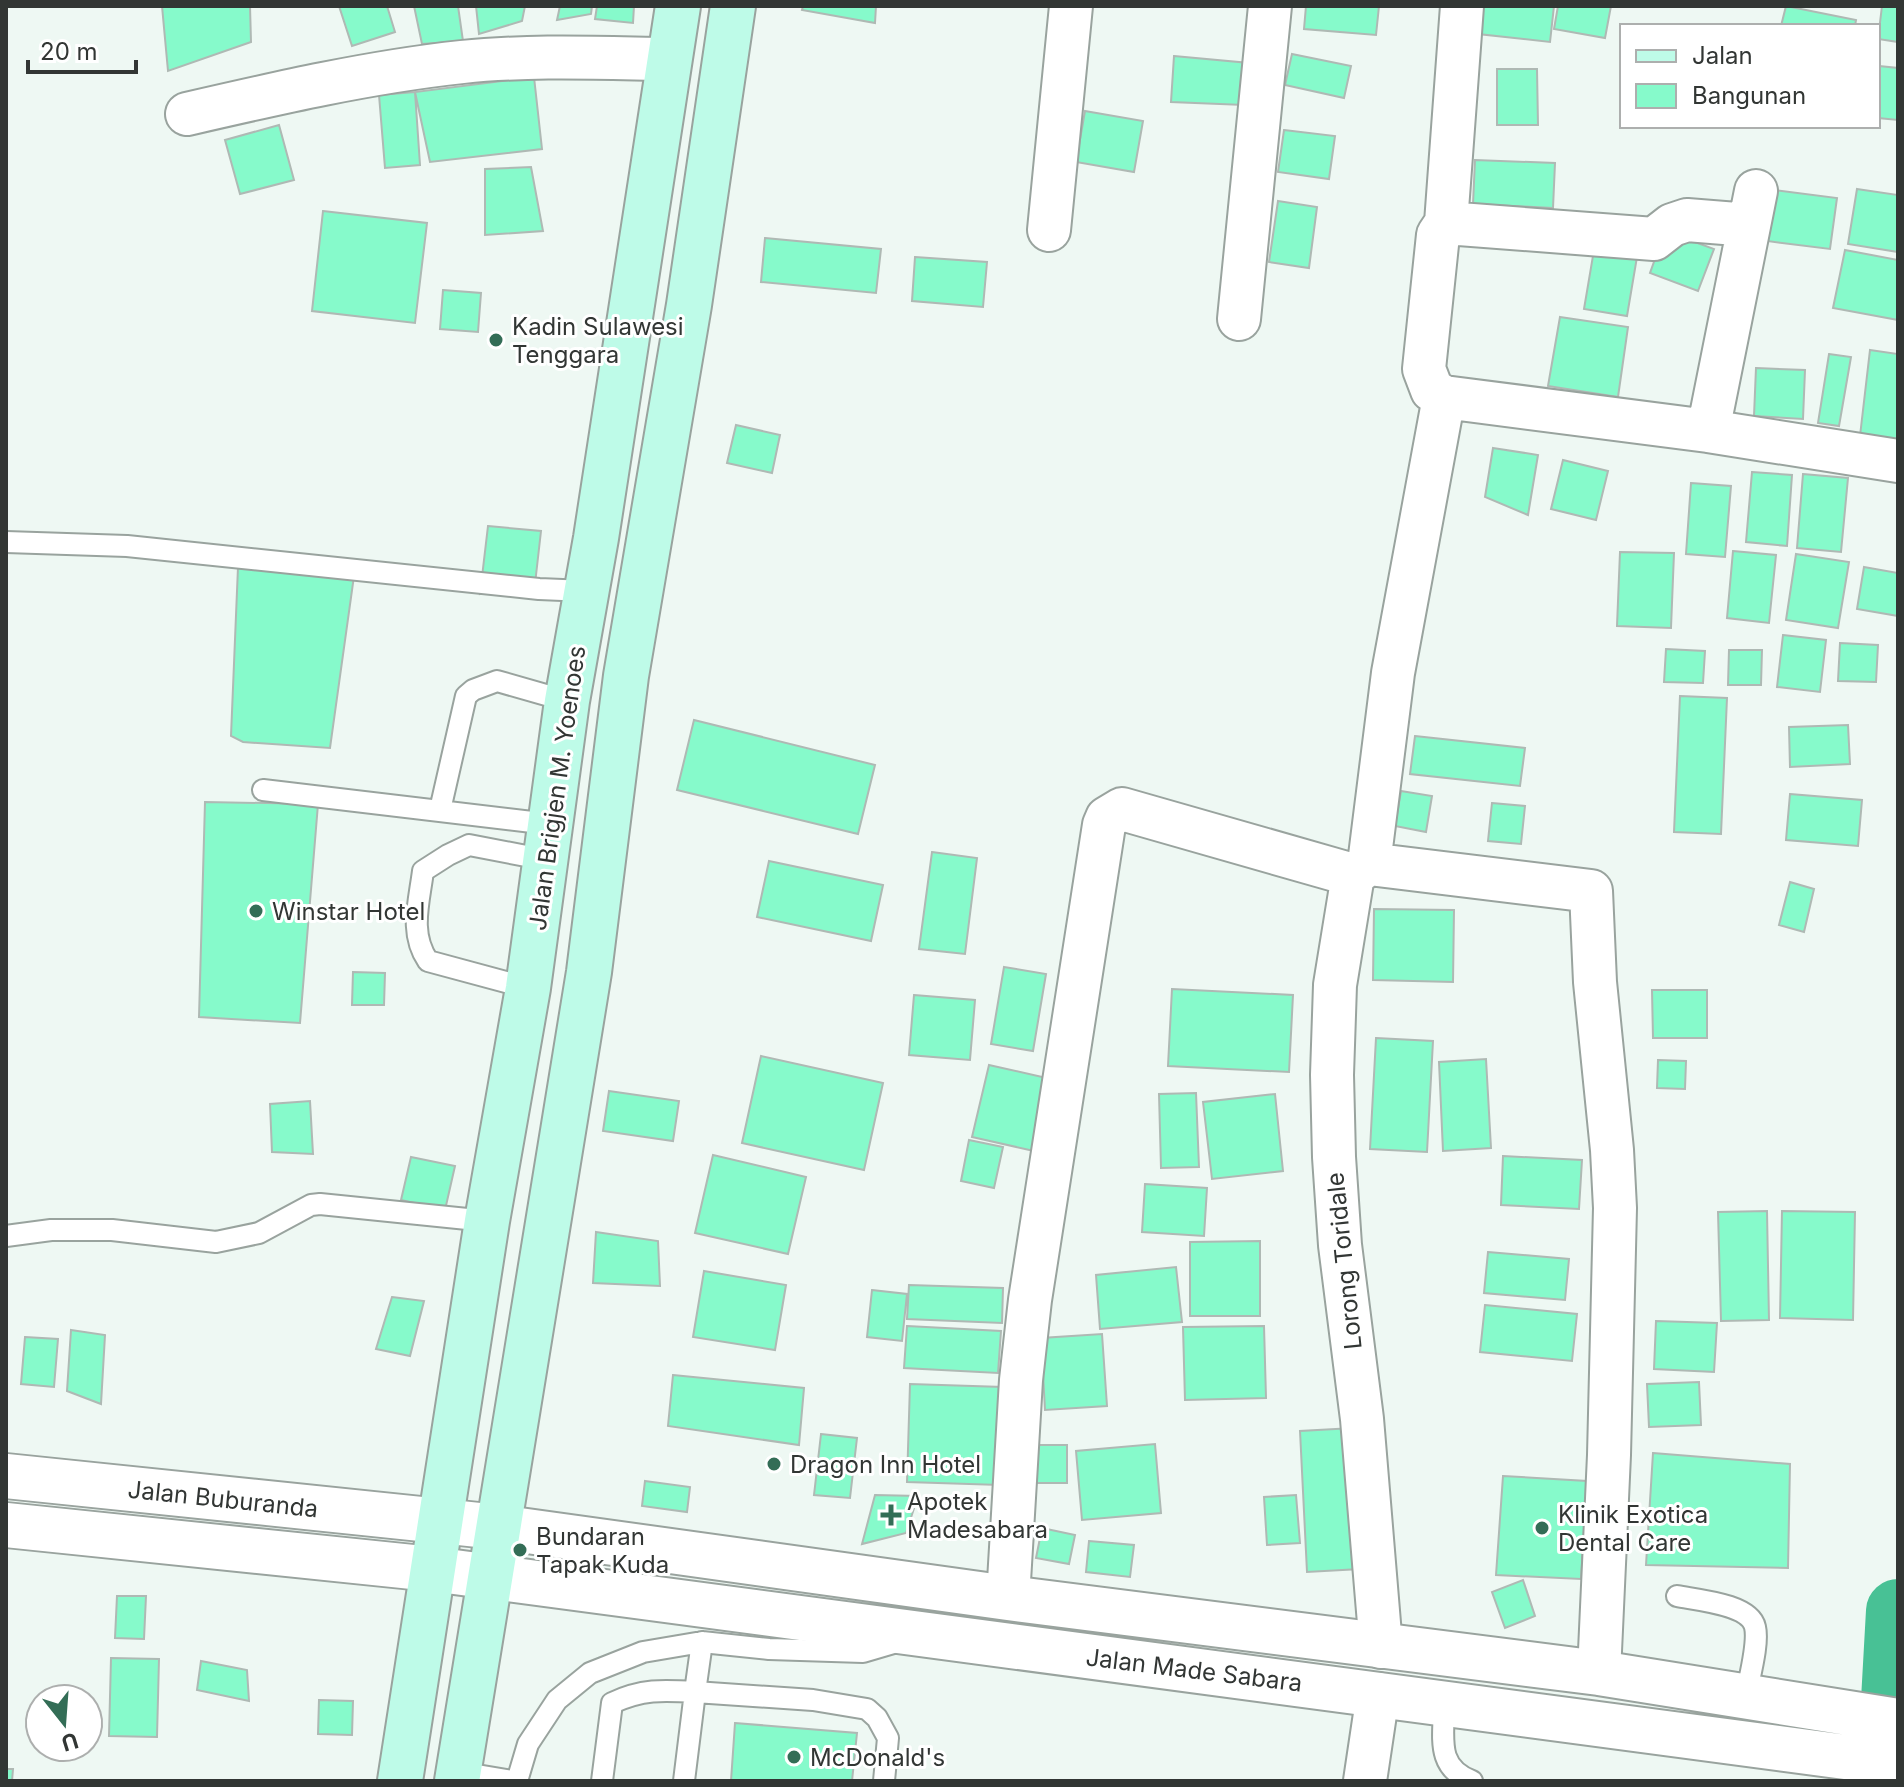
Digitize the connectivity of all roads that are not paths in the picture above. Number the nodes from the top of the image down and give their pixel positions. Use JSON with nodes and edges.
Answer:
{"nodes":[{"id":1,"x":678,"y":6,"type":"edge"},
{"id":2,"x":733,"y":6,"type":"edge"},
{"id":3,"x":1071,"y":6,"type":"edge"},
{"id":4,"x":1270,"y":6,"type":"edge"},
{"id":5,"x":1462,"y":6,"type":"edge"},
{"id":6,"x":669,"y":59,"type":"junction"},
{"id":7,"x":187,"y":114,"type":"dead end"},
{"id":8,"x":1446,"y":223,"type":"junction"},
{"id":9,"x":1049,"y":230,"type":"dead end"},
{"id":10,"x":1239,"y":319,"type":"dead end"},
{"id":11,"x":1444,"y":397,"type":"junction"},
{"id":12,"x":1708,"y":431,"type":"junction"},
{"id":13,"x":1898,"y":461,"type":"edge"},
{"id":14,"x":6,"y":542,"type":"edge"},
{"id":15,"x":586,"y":591,"type":"junction"},
{"id":16,"x":567,"y":701,"type":"junction"},
{"id":17,"x":263,"y":790,"type":"dead end"},
{"id":18,"x":440,"y":810,"type":"junction"},
{"id":19,"x":548,"y":842,"type":"junction"},
{"id":20,"x":1361,"y":870,"type":"junction"},
{"id":21,"x":528,"y":988,"type":"junction"},
{"id":22,"x":487,"y":1221,"type":"junction"},
{"id":23,"x":6,"y":1236,"type":"edge"},
{"id":24,"x":6,"y":1476,"type":"edge"},
{"id":25,"x":440,"y":1521,"type":"junction"},
{"id":26,"x":6,"y":1525,"type":"edge"},
{"id":27,"x":498,"y":1527,"type":"junction"},
{"id":28,"x":432,"y":1569,"type":"junction"},
{"id":29,"x":490,"y":1578,"type":"junction"},
{"id":30,"x":1677,"y":1596,"type":"dead end"},
{"id":31,"x":1008,"y":1598,"type":"junction"},
{"id":32,"x":920,"y":1635,"type":"junction"},
{"id":33,"x":702,"y":1642,"type":"junction"},
{"id":34,"x":1381,"y":1647,"type":"junction"},
{"id":35,"x":1599,"y":1673,"type":"junction"},
{"id":36,"x":695,"y":1692,"type":"junction"},
{"id":37,"x":1378,"y":1694,"type":"junction"},
{"id":38,"x":1746,"y":1696,"type":"junction"},
{"id":39,"x":1444,"y":1704,"type":"junction"},
{"id":40,"x":1898,"y":1721,"type":"edge"},
{"id":41,"x":1898,"y":1764,"type":"edge"},
{"id":42,"x":458,"y":1776,"type":"edge"},
{"id":43,"x":400,"y":1781,"type":"edge"},
{"id":44,"x":515,"y":1781,"type":"edge"},
{"id":45,"x":602,"y":1781,"type":"edge"},
{"id":46,"x":684,"y":1781,"type":"edge"},
{"id":47,"x":884,"y":1781,"type":"edge"},
{"id":48,"x":1365,"y":1781,"type":"edge"},
{"id":49,"x":1472,"y":1781,"type":"edge"}],
"edges":[{"from":1,"to":6,"type":"main road","name":"Jalan Brigjen M. Yoenoes"},
{"from":2,"to":27,"type":"main road"},
{"from":3,"to":9,"type":"street"},
{"from":4,"to":10,"type":"street"},
{"from":5,"to":8,"type":"street"},
{"from":6,"to":7,"type":"street"},
{"from":6,"to":15,"type":"main road","name":"Jalan Brigjen M. Yoenoes"},
{"from":8,"to":11,"type":"street"},
{"from":8,"to":12,"type":"street"},
{"from":11,"to":12,"type":"street"},
{"from":11,"to":20,"type":"street","name":"Lorong Toridale"},
{"from":12,"to":13,"type":"street"},
{"from":14,"to":15,"type":"lane"},
{"from":15,"to":16,"type":"main road","name":"Jalan Brigjen M. Yoenoes"},
{"from":16,"to":18,"type":"lane"},
{"from":16,"to":19,"type":"main road","name":"Jalan Brigjen M. Yoenoes"},
{"from":17,"to":18,"type":"lane"},
{"from":18,"to":19,"type":"lane"},
{"from":19,"to":21,"type":"main road","name":"Jalan Brigjen M. Yoenoes"},
{"from":19,"to":21,"type":"lane"},
{"from":20,"to":31,"type":"street"},
{"from":20,"to":34,"type":"street","name":"Lorong Toridale"},
{"from":20,"to":35,"type":"street"},
{"from":21,"to":22,"type":"main road","name":"Jalan Brigjen M. Yoenoes"},
{"from":22,"to":23,"type":"lane"},
{"from":22,"to":25,"type":"main road","name":"Jalan Brigjen M. Yoenoes"},
{"from":24,"to":25,"type":"street","name":"Jalan Buburanda"},
{"from":25,"to":27,"type":"street","name":"Jalan Buburanda"},
{"from":25,"to":28,"type":"main road","name":"Jalan Brigjen M. Yoenoes"},
{"from":26,"to":28,"type":"street","name":"Jalan Buburanda"},
{"from":27,"to":29,"type":"main road"},
{"from":27,"to":31,"type":"street","name":"Jalan Made Sabara"},
{"from":28,"to":29,"type":"street","name":"Jalan Buburanda"},
{"from":28,"to":43,"type":"main road","name":"Jalan Brigjen M. Yoenoes"},
{"from":29,"to":32,"type":"street","name":"Jalan Made Sabara"},
{"from":29,"to":42,"type":"main road"},
{"from":30,"to":38,"type":"lane"},
{"from":31,"to":34,"type":"street","name":"Jalan Made Sabara"},
{"from":32,"to":33,"type":"lane"},
{"from":32,"to":37,"type":"street","name":"Jalan Made Sabara"},
{"from":33,"to":36,"type":"lane"},
{"from":33,"to":44,"type":"lane"},
{"from":34,"to":35,"type":"street","name":"Jalan Made Sabara"},
{"from":35,"to":38,"type":"street","name":"Jalan Made Sabara"},
{"from":36,"to":45,"type":"lane"},
{"from":36,"to":46,"type":"lane"},
{"from":36,"to":47,"type":"lane"},
{"from":37,"to":39,"type":"street","name":"Jalan Made Sabara"},
{"from":37,"to":48,"type":"street"},
{"from":38,"to":40,"type":"street","name":"Jalan Made Sabara"},
{"from":39,"to":41,"type":"street","name":"Jalan Made Sabara"},
{"from":39,"to":49,"type":"lane"},
{"from":42,"to":44,"type":"lane"}]}
